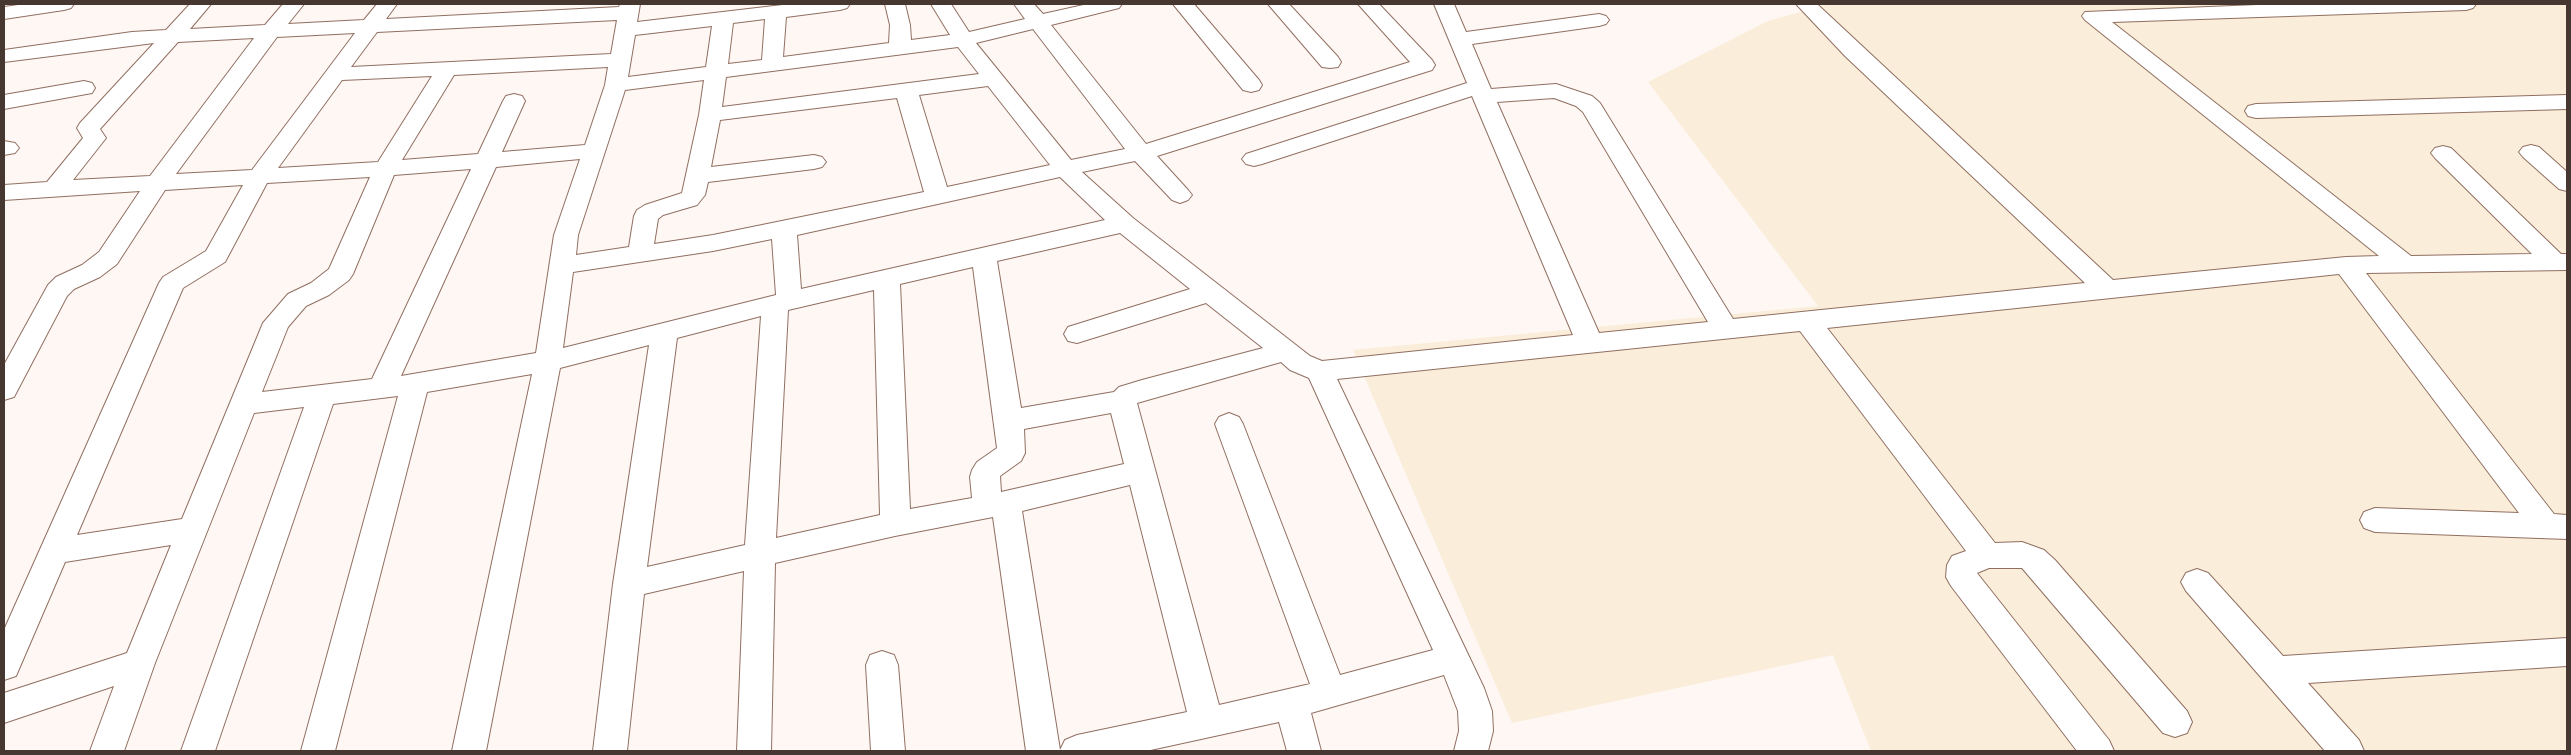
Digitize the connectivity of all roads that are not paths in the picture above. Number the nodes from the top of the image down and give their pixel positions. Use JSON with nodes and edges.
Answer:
{"nodes":[{"id":1,"x":64,"y":4,"type":"edge"},
{"id":2,"x":201,"y":4,"type":"edge"},
{"id":3,"x":294,"y":4,"type":"edge"},
{"id":4,"x":387,"y":4,"type":"edge"},
{"id":5,"x":840,"y":4,"type":"edge"},
{"id":6,"x":895,"y":4,"type":"edge"},
{"id":7,"x":941,"y":4,"type":"edge"},
{"id":8,"x":1024,"y":4,"type":"edge"},
{"id":9,"x":1112,"y":4,"type":"edge"},
{"id":10,"x":1183,"y":4,"type":"edge"},
{"id":11,"x":1278,"y":4,"type":"edge"},
{"id":12,"x":1368,"y":4,"type":"edge"},
{"id":13,"x":1444,"y":4,"type":"edge"},
{"id":14,"x":1556,"y":4,"type":"edge"},
{"id":15,"x":1806,"y":4,"type":"edge"},
{"id":16,"x":2466,"y":4,"type":"edge"},
{"id":17,"x":2084,"y":10,"type":"edge"},
{"id":18,"x":4,"y":13,"type":"edge"},
{"id":19,"x":776,"y":13,"type":"junction"},
{"id":20,"x":627,"y":16,"type":"edge"},
{"id":21,"x":723,"y":19,"type":"junction"},
{"id":22,"x":1600,"y":20,"type":"dead end"},
{"id":23,"x":1037,"y":22,"type":"junction"},
{"id":24,"x":1570,"y":24,"type":"junction"},
{"id":25,"x":368,"y":28,"type":"junction"},
{"id":26,"x":269,"y":33,"type":"junction"},
{"id":27,"x":170,"y":36,"type":"junction"},
{"id":28,"x":963,"y":40,"type":"junction"},
{"id":29,"x":900,"y":48,"type":"junction"},
{"id":30,"x":1448,"y":55,"type":"junction"},
{"id":31,"x":4,"y":56,"type":"edge"},
{"id":32,"x":620,"y":60,"type":"junction"},
{"id":33,"x":1330,"y":62,"type":"dead end"},
{"id":34,"x":772,"y":65,"type":"junction"},
{"id":35,"x":447,"y":69,"type":"junction"},
{"id":36,"x":715,"y":72,"type":"junction"},
{"id":37,"x":336,"y":74,"type":"junction"},
{"id":38,"x":993,"y":79,"type":"junction"},
{"id":39,"x":616,"y":85,"type":"junction"},
{"id":40,"x":1251,"y":85,"type":"dead end"},
{"id":41,"x":84,"y":88,"type":"dead end"},
{"id":42,"x":906,"y":90,"type":"junction"},
{"id":43,"x":1482,"y":91,"type":"junction"},
{"id":44,"x":514,"y":101,"type":"dead end"},
{"id":45,"x":4,"y":102,"type":"edge"},
{"id":46,"x":2567,"y":102,"type":"edge"},
{"id":47,"x":2256,"y":111,"type":"dead end"},
{"id":48,"x":710,"y":115,"type":"junction"},
{"id":49,"x":592,"y":151,"type":"junction"},
{"id":50,"x":1140,"y":152,"type":"junction"},
{"id":51,"x":2531,"y":152,"type":"dead end"},
{"id":52,"x":2443,"y":153,"type":"dead end"},
{"id":53,"x":1254,"y":159,"type":"dead end"},
{"id":54,"x":486,"y":160,"type":"junction"},
{"id":55,"x":814,"y":162,"type":"dead end"},
{"id":56,"x":1065,"y":169,"type":"junction"},
{"id":57,"x":385,"y":170,"type":"junction"},
{"id":58,"x":697,"y":176,"type":"junction"},
{"id":59,"x":259,"y":177,"type":"junction"},
{"id":60,"x":157,"y":183,"type":"junction"},
{"id":61,"x":2567,"y":184,"type":"edge"},
{"id":62,"x":54,"y":189,"type":"junction"},
{"id":63,"x":4,"y":192,"type":"edge"},
{"id":64,"x":1180,"y":195,"type":"dead end"},
{"id":65,"x":938,"y":197,"type":"junction"},
{"id":66,"x":1124,"y":224,"type":"junction"},
{"id":67,"x":784,"y":230,"type":"junction"},
{"id":68,"x":640,"y":254,"type":"junction"},
{"id":69,"x":984,"y":257,"type":"junction"},
{"id":70,"x":2561,"y":262,"type":"edge"},
{"id":71,"x":2404,"y":263,"type":"junction"},
{"id":72,"x":2346,"y":265,"type":"junction"},
{"id":73,"x":560,"y":266,"type":"junction"},
{"id":74,"x":886,"y":280,"type":"junction"},
{"id":75,"x":2107,"y":289,"type":"junction"},
{"id":76,"x":1211,"y":292,"type":"junction"},
{"id":77,"x":782,"y":303,"type":"junction"},
{"id":78,"x":1806,"y":319,"type":"junction"},
{"id":79,"x":1725,"y":328,"type":"junction"},
{"id":80,"x":664,"y":333,"type":"junction"},
{"id":81,"x":1077,"y":334,"type":"dead end"},
{"id":82,"x":1589,"y":341,"type":"junction"},
{"id":83,"x":1287,"y":351,"type":"junction"},
{"id":84,"x":548,"y":361,"type":"junction"},
{"id":85,"x":1320,"y":371,"type":"junction"},
{"id":86,"x":415,"y":384,"type":"junction"},
{"id":87,"x":382,"y":388,"type":"junction"},
{"id":88,"x":4,"y":390,"type":"edge"},
{"id":89,"x":322,"y":395,"type":"junction"},
{"id":90,"x":1122,"y":401,"type":"junction"},
{"id":91,"x":243,"y":404,"type":"junction"},
{"id":92,"x":1008,"y":421,"type":"junction"},
{"id":93,"x":1229,"y":424,"type":"dead end"},
{"id":94,"x":1142,"y":471,"type":"junction"},
{"id":95,"x":997,"y":505,"type":"junction"},
{"id":96,"x":2374,"y":520,"type":"dead end"},
{"id":97,"x":895,"y":524,"type":"junction"},
{"id":98,"x":2557,"y":527,"type":"edge"},
{"id":99,"x":192,"y":530,"type":"junction"},
{"id":100,"x":55,"y":551,"type":"junction"},
{"id":101,"x":760,"y":556,"type":"junction"},
{"id":102,"x":1987,"y":556,"type":"junction"},
{"id":103,"x":2197,"y":582,"type":"dead end"},
{"id":104,"x":629,"y":584,"type":"junction"},
{"id":105,"x":2567,"y":652,"type":"edge"},
{"id":106,"x":1453,"y":658,"type":"junction"},
{"id":107,"x":139,"y":663,"type":"junction"},
{"id":108,"x":882,"y":665,"type":"dead end"},
{"id":109,"x":4,"y":666,"type":"edge"},
{"id":110,"x":2276,"y":671,"type":"junction"},
{"id":111,"x":1330,"y":693,"type":"junction"},
{"id":112,"x":1291,"y":704,"type":"junction"},
{"id":113,"x":4,"y":708,"type":"edge"},
{"id":114,"x":1207,"y":722,"type":"junction"},
{"id":115,"x":2175,"y":722,"type":"dead end"},
{"id":116,"x":1154,"y":742,"type":"edge"},
{"id":117,"x":107,"y":751,"type":"edge"},
{"id":118,"x":198,"y":751,"type":"edge"},
{"id":119,"x":318,"y":751,"type":"edge"},
{"id":120,"x":469,"y":751,"type":"edge"},
{"id":121,"x":610,"y":751,"type":"edge"},
{"id":122,"x":754,"y":751,"type":"edge"},
{"id":123,"x":888,"y":751,"type":"edge"},
{"id":124,"x":1043,"y":751,"type":"edge"},
{"id":125,"x":1077,"y":751,"type":"edge"},
{"id":126,"x":1304,"y":751,"type":"edge"},
{"id":127,"x":1471,"y":751,"type":"edge"},
{"id":128,"x":2097,"y":751,"type":"edge"},
{"id":129,"x":2347,"y":751,"type":"edge"}],
"edges":[{"from":1,"to":18,"type":"street"},
{"from":2,"to":27,"type":"street"},
{"from":3,"to":26,"type":"street"},
{"from":4,"to":25,"type":"street"},
{"from":5,"to":19,"type":"street"},
{"from":6,"to":29,"type":"street"},
{"from":7,"to":28,"type":"street"},
{"from":8,"to":23,"type":"street"},
{"from":9,"to":23,"type":"street"},
{"from":10,"to":40,"type":"street"},
{"from":11,"to":33,"type":"street"},
{"from":12,"to":30,"type":"street"},
{"from":13,"to":30,"type":"street"},
{"from":14,"to":24,"type":"street"},
{"from":15,"to":75,"type":"street"},
{"from":16,"to":17,"type":"street"},
{"from":17,"to":71,"type":"street"},
{"from":19,"to":21,"type":"street"},
{"from":19,"to":34,"type":"street"},
{"from":20,"to":21,"type":"street"},
{"from":20,"to":25,"type":"street"},
{"from":20,"to":32,"type":"street"},
{"from":21,"to":36,"type":"street"},
{"from":22,"to":24,"type":"street"},
{"from":23,"to":28,"type":"street"},
{"from":23,"to":50,"type":"street"},
{"from":24,"to":30,"type":"street"},
{"from":25,"to":26,"type":"street"},
{"from":25,"to":37,"type":"street"},
{"from":26,"to":27,"type":"street"},
{"from":26,"to":60,"type":"street"},
{"from":27,"to":31,"type":"street"},
{"from":27,"to":62,"type":"street"},
{"from":28,"to":29,"type":"street"},
{"from":28,"to":38,"type":"street"},
{"from":29,"to":34,"type":"street"},
{"from":30,"to":43,"type":"street"},
{"from":30,"to":50,"type":"street"},
{"from":32,"to":35,"type":"street"},
{"from":32,"to":39,"type":"street"},
{"from":34,"to":36,"type":"street"},
{"from":35,"to":37,"type":"street"},
{"from":35,"to":57,"type":"street"},
{"from":36,"to":39,"type":"street"},
{"from":36,"to":48,"type":"street"},
{"from":37,"to":59,"type":"street"},
{"from":38,"to":42,"type":"street"},
{"from":38,"to":56,"type":"street"},
{"from":39,"to":49,"type":"street"},
{"from":41,"to":45,"type":"street"},
{"from":42,"to":48,"type":"street"},
{"from":42,"to":65,"type":"street"},
{"from":43,"to":53,"type":"street"},
{"from":43,"to":79,"type":"street"},
{"from":43,"to":82,"type":"street"},
{"from":44,"to":54,"type":"street"},
{"from":46,"to":47,"type":"street"},
{"from":48,"to":58,"type":"street"},
{"from":49,"to":54,"type":"street"},
{"from":49,"to":73,"type":"street"},
{"from":50,"to":56,"type":"street"},
{"from":50,"to":64,"type":"street"},
{"from":51,"to":61,"type":"street"},
{"from":52,"to":70,"type":"street"},
{"from":54,"to":57,"type":"street"},
{"from":54,"to":87,"type":"street"},
{"from":55,"to":58,"type":"street"},
{"from":56,"to":65,"type":"street"},
{"from":56,"to":66,"type":"street"},
{"from":57,"to":59,"type":"street"},
{"from":57,"to":91,"type":"street"},
{"from":58,"to":68,"type":"street"},
{"from":59,"to":60,"type":"street"},
{"from":59,"to":100,"type":"street"},
{"from":60,"to":62,"type":"street"},
{"from":60,"to":88,"type":"street"},
{"from":62,"to":63,"type":"street"},
{"from":65,"to":67,"type":"street"},
{"from":66,"to":69,"type":"street"},
{"from":66,"to":76,"type":"street"},
{"from":67,"to":68,"type":"street"},
{"from":67,"to":77,"type":"street"},
{"from":68,"to":73,"type":"street"},
{"from":69,"to":74,"type":"street"},
{"from":69,"to":92,"type":"street"},
{"from":70,"to":71,"type":"street"},
{"from":71,"to":72,"type":"street"},
{"from":72,"to":75,"type":"street"},
{"from":72,"to":98,"type":"street"},
{"from":73,"to":84,"type":"street"},
{"from":74,"to":77,"type":"street"},
{"from":74,"to":97,"type":"street"},
{"from":75,"to":78,"type":"street"},
{"from":76,"to":81,"type":"street"},
{"from":76,"to":83,"type":"street"},
{"from":77,"to":80,"type":"street"},
{"from":77,"to":101,"type":"street"},
{"from":78,"to":79,"type":"street"},
{"from":78,"to":102,"type":"street"},
{"from":79,"to":82,"type":"street"},
{"from":80,"to":84,"type":"street"},
{"from":80,"to":104,"type":"street"},
{"from":82,"to":85,"type":"street"},
{"from":83,"to":85,"type":"street"},
{"from":83,"to":90,"type":"street"},
{"from":84,"to":86,"type":"street"},
{"from":84,"to":120,"type":"street"},
{"from":85,"to":106,"type":"street"},
{"from":86,"to":87,"type":"street"},
{"from":86,"to":119,"type":"street"},
{"from":87,"to":89,"type":"street"},
{"from":89,"to":91,"type":"street"},
{"from":89,"to":118,"type":"street"},
{"from":90,"to":92,"type":"street"},
{"from":90,"to":94,"type":"street"},
{"from":91,"to":99,"type":"street"},
{"from":92,"to":95,"type":"street"},
{"from":93,"to":111,"type":"street"},
{"from":94,"to":95,"type":"street"},
{"from":94,"to":114,"type":"street"},
{"from":95,"to":97,"type":"street"},
{"from":95,"to":124,"type":"street"},
{"from":96,"to":98,"type":"street"},
{"from":97,"to":101,"type":"street"},
{"from":99,"to":100,"type":"street"},
{"from":99,"to":107,"type":"street"},
{"from":100,"to":109,"type":"street"},
{"from":101,"to":104,"type":"street"},
{"from":101,"to":122,"type":"street"},
{"from":102,"to":115,"type":"street"},
{"from":102,"to":128,"type":"street"},
{"from":103,"to":110,"type":"street"},
{"from":104,"to":121,"type":"street"},
{"from":105,"to":110,"type":"street"},
{"from":106,"to":111,"type":"street"},
{"from":106,"to":127,"type":"street"},
{"from":107,"to":113,"type":"street"},
{"from":107,"to":117,"type":"street"},
{"from":108,"to":123,"type":"street"},
{"from":110,"to":129,"type":"street"},
{"from":111,"to":112,"type":"street"},
{"from":112,"to":114,"type":"street"},
{"from":112,"to":126,"type":"street"},
{"from":114,"to":116,"type":"street"},
{"from":116,"to":125,"type":"street"}]}
